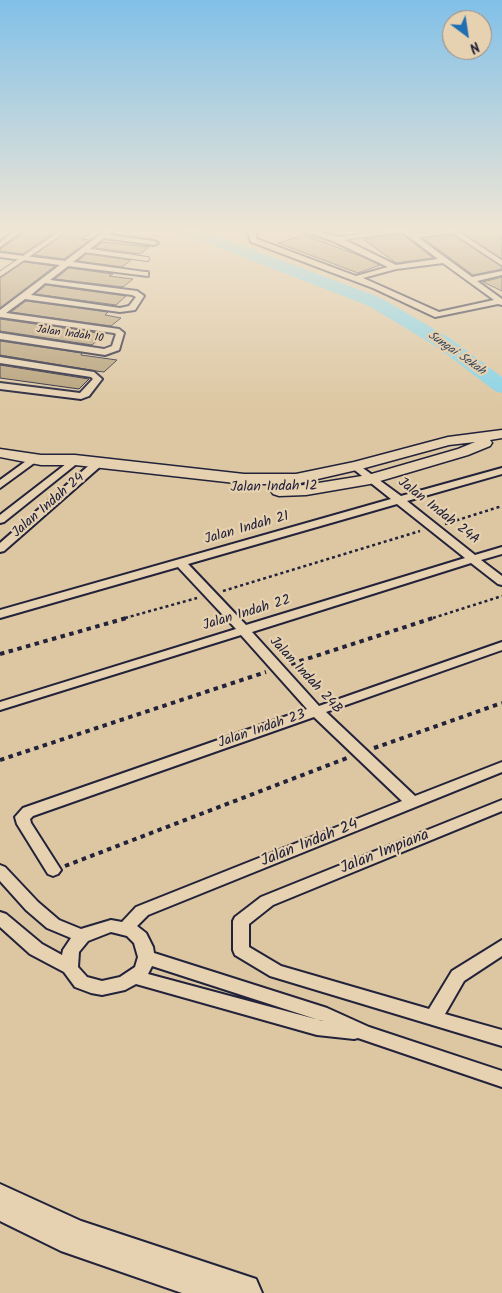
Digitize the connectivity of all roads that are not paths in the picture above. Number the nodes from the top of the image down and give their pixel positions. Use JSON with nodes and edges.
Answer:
{"nodes":[{"id":1,"x":32,"y":290,"type":"edge"},
{"id":2,"x":114,"y":290,"type":"edge"},
{"id":3,"x":383,"y":290,"type":"edge"},
{"id":4,"x":485,"y":290,"type":"edge"},
{"id":5,"x":24,"y":296,"type":"junction"},
{"id":6,"x":501,"y":302,"type":"edge"},
{"id":7,"x":0,"y":315,"type":"edge"},
{"id":8,"x":0,"y":336,"type":"edge"},
{"id":9,"x":0,"y":360,"type":"edge"},
{"id":10,"x":0,"y":386,"type":"edge"},
{"id":11,"x":502,"y":435,"type":"edge"},
{"id":12,"x":0,"y":453,"type":"edge"},
{"id":13,"x":37,"y":460,"type":"junction"},
{"id":14,"x":70,"y":464,"type":"junction"},
{"id":15,"x":356,"y":466,"type":"junction"},
{"id":16,"x":93,"y":467,"type":"junction"},
{"id":17,"x":502,"y":471,"type":"edge"},
{"id":18,"x":370,"y":479,"type":"junction"},
{"id":19,"x":0,"y":485,"type":"edge"},
{"id":20,"x":400,"y":500,"type":"junction"},
{"id":21,"x":0,"y":520,"type":"edge"},
{"id":22,"x":0,"y":549,"type":"edge"},
{"id":23,"x":502,"y":550,"type":"edge"},
{"id":24,"x":474,"y":558,"type":"junction"},
{"id":25,"x":181,"y":563,"type":"junction"},
{"id":26,"x":502,"y":582,"type":"edge"},
{"id":27,"x":0,"y":614,"type":"edge"},
{"id":28,"x":244,"y":631,"type":"junction"},
{"id":29,"x":502,"y":646,"type":"edge"},
{"id":30,"x":0,"y":706,"type":"edge"},
{"id":31,"x":316,"y":711,"type":"junction"},
{"id":32,"x":502,"y":767,"type":"edge"},
{"id":33,"x":413,"y":803,"type":"junction"},
{"id":34,"x":502,"y":805,"type":"edge"},
{"id":35,"x":53,"y":870,"type":"road end"},
{"id":36,"x":0,"y":871,"type":"edge"},
{"id":37,"x":0,"y":918,"type":"edge"},
{"id":38,"x":125,"y":929,"type":"junction"},
{"id":39,"x":82,"y":936,"type":"junction"},
{"id":40,"x":502,"y":947,"type":"edge"},
{"id":41,"x":146,"y":957,"type":"junction"},
{"id":42,"x":70,"y":967,"type":"junction"},
{"id":43,"x":134,"y":977,"type":"junction"},
{"id":44,"x":433,"y":1018,"type":"junction"},
{"id":45,"x":364,"y":1033,"type":"junction"},
{"id":46,"x":502,"y":1038,"type":"edge"},
{"id":47,"x":502,"y":1079,"type":"edge"},
{"id":48,"x":0,"y":1202,"type":"edge"},
{"id":49,"x":242,"y":1293,"type":"edge"}],
"edges":[{"from":1,"to":5,"type":"street"},
{"from":2,"to":5,"type":"street"},
{"from":3,"to":6,"type":"street"},
{"from":4,"to":6,"type":"street"},
{"from":5,"to":7,"type":"street"},
{"from":7,"to":8,"type":"street","name":"Jalan Indah 10"},
{"from":9,"to":10,"type":"street"},
{"from":11,"to":15,"type":"street","name":"Jalan Indah 12"},
{"from":11,"to":18,"type":"street","name":"Jalan Indah 12"},
{"from":12,"to":13,"type":"street","name":"Jalan Indah 12"},
{"from":13,"to":14,"type":"street","name":"Jalan Indah 12"},
{"from":13,"to":19,"type":"street"},
{"from":14,"to":16,"type":"street","name":"Jalan Indah 12"},
{"from":14,"to":21,"type":"street","name":"Jalan Indah 24"},
{"from":15,"to":16,"type":"street","name":"Jalan Indah 12"},
{"from":15,"to":18,"type":"street","name":"Jalan Indah 24A"},
{"from":16,"to":18,"type":"street","name":"Jalan Indah 12"},
{"from":16,"to":22,"type":"street","name":"Jalan Indah 24"},
{"from":17,"to":20,"type":"street","name":"Jalan Indah 21"},
{"from":18,"to":20,"type":"street","name":"Jalan Indah 24A"},
{"from":20,"to":24,"type":"street","name":"Jalan Indah 24A"},
{"from":20,"to":25,"type":"street","name":"Jalan Indah 21"},
{"from":23,"to":24,"type":"street","name":"Jalan Indah 22"},
{"from":24,"to":26,"type":"street","name":"Jalan Indah 24A"},
{"from":24,"to":28,"type":"street","name":"Jalan Indah 22"},
{"from":25,"to":27,"type":"street","name":"Jalan Indah 21"},
{"from":25,"to":28,"type":"street","name":"Jalan Indah 24B"},
{"from":28,"to":30,"type":"street","name":"Jalan Indah 22"},
{"from":28,"to":31,"type":"street","name":"Jalan Indah 24B"},
{"from":29,"to":31,"type":"street","name":"Jalan Indah 23"},
{"from":31,"to":33,"type":"street","name":"Jalan Indah 24B"},
{"from":31,"to":35,"type":"street","name":"Jalan Indah 23"},
{"from":32,"to":33,"type":"street","name":"Jalan Indah 24"},
{"from":33,"to":38,"type":"street","name":"Jalan Indah 24"},
{"from":34,"to":44,"type":"street","name":"Jalan Impiana"},
{"from":36,"to":39,"type":"street"},
{"from":37,"to":42,"type":"street"},
{"from":38,"to":39,"type":"street"},
{"from":38,"to":41,"type":"street"},
{"from":39,"to":42,"type":"street"},
{"from":40,"to":44,"type":"street"},
{"from":41,"to":43,"type":"street"},
{"from":41,"to":45,"type":"street"},
{"from":42,"to":43,"type":"street"},
{"from":43,"to":45,"type":"street"},
{"from":44,"to":46,"type":"street"},
{"from":45,"to":47,"type":"street"},
{"from":48,"to":49,"type":"highway"}]}
